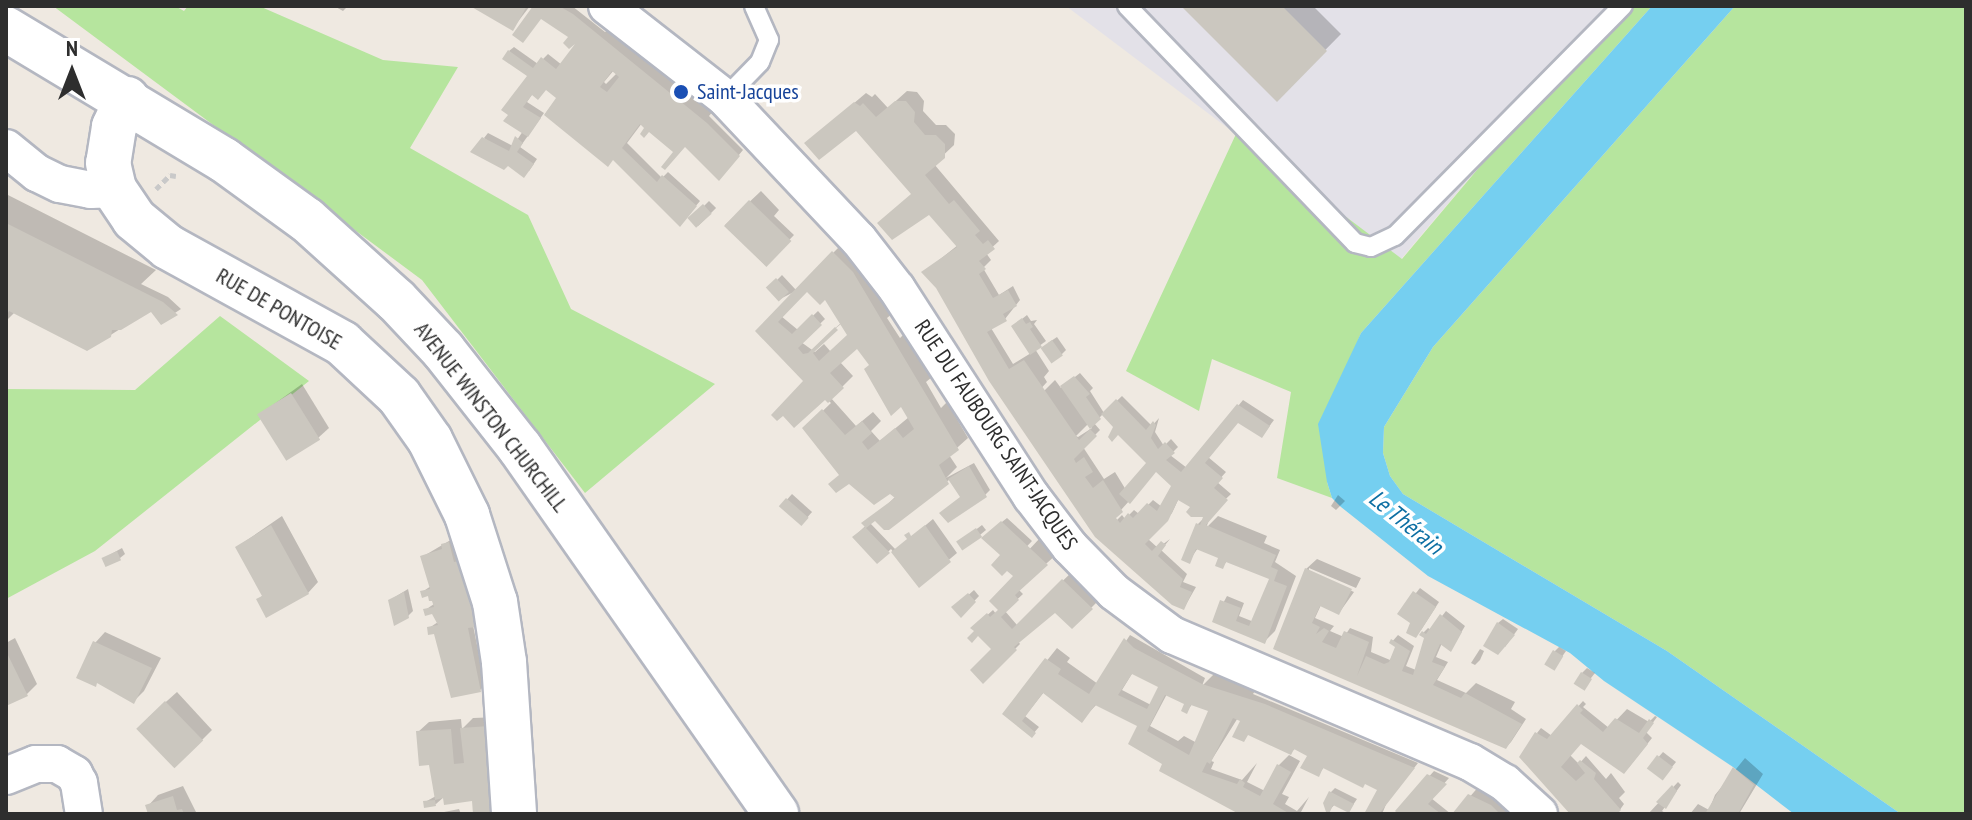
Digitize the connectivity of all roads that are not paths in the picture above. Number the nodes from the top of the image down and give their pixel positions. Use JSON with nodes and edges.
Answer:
{"nodes":[{"id":1,"x":607,"y":6,"type":"edge"},
{"id":2,"x":754,"y":6,"type":"edge"},
{"id":3,"x":1127,"y":6,"type":"edge"},
{"id":4,"x":1623,"y":6,"type":"edge"},
{"id":5,"x":6,"y":10,"type":"edge"},
{"id":6,"x":6,"y":29,"type":"edge"},
{"id":7,"x":111,"y":89,"type":"junction"},
{"id":8,"x":725,"y":98,"type":"junction"},
{"id":9,"x":6,"y":148,"type":"edge"},
{"id":10,"x":114,"y":189,"type":"junction"},
{"id":11,"x":6,"y":776,"type":"edge"},
{"id":12,"x":84,"y":814,"type":"edge"},
{"id":13,"x":514,"y":814,"type":"edge"},
{"id":14,"x":776,"y":814,"type":"edge"},
{"id":15,"x":1539,"y":814,"type":"edge"}],
"edges":[{"from":1,"to":8,"type":"street","name":"RUE DU FAUBOURG SAINT-JACQUES"},
{"from":2,"to":8,"type":"lane"},
{"from":3,"to":4,"type":"lane"},
{"from":5,"to":7,"type":"main road"},
{"from":6,"to":7,"type":"main road"},
{"from":7,"to":10,"type":"main road","name":"RUE DE PONTOISE"},
{"from":7,"to":14,"type":"main road","name":"AVENUE WINSTON CHURCHILL"},
{"from":8,"to":15,"type":"street","name":"RUE DU FAUBOURG SAINT-JACQUES"},
{"from":9,"to":10,"type":"street"},
{"from":10,"to":13,"type":"main road","name":"RUE DE PONTOISE"},
{"from":11,"to":12,"type":"street"}]}
